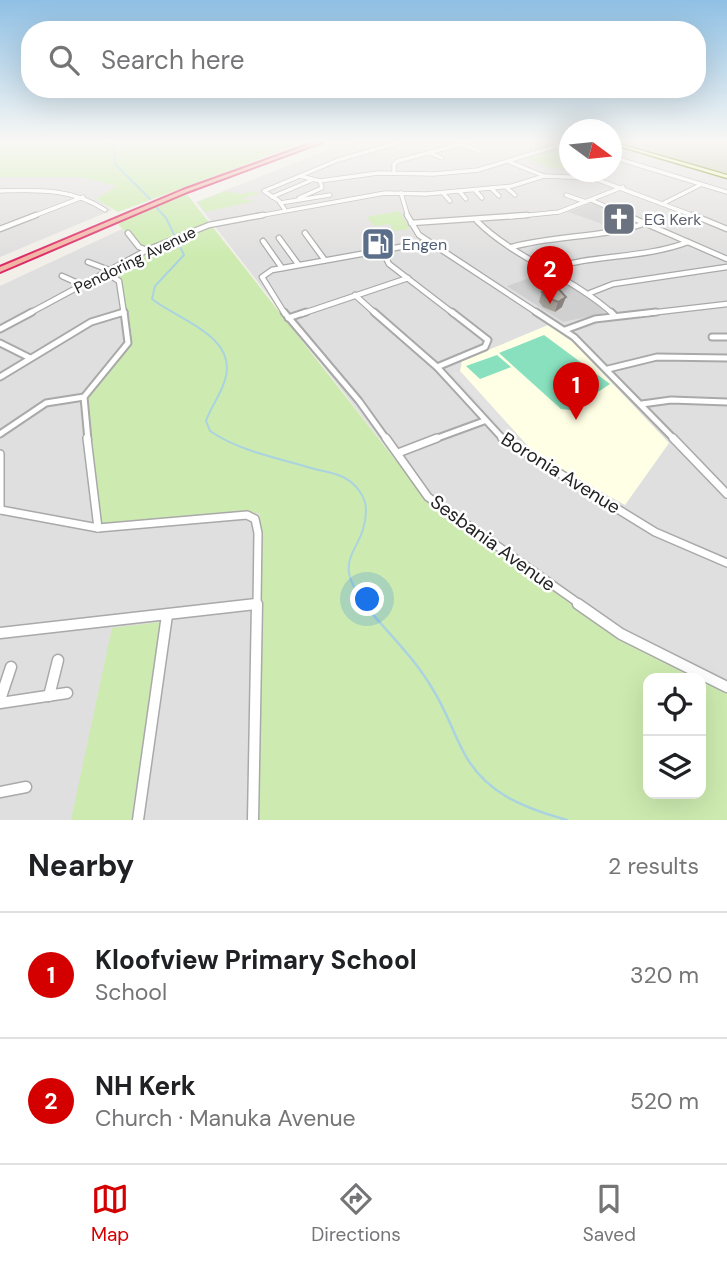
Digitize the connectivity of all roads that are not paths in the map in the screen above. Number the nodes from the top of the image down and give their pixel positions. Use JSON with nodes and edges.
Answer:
{"nodes":[{"id":1,"x":215,"y":180,"type":"edge"},
{"id":2,"x":289,"y":180,"type":"edge"},
{"id":3,"x":312,"y":180,"type":"edge"},
{"id":4,"x":314,"y":180,"type":"edge"},
{"id":5,"x":325,"y":180,"type":"edge"},
{"id":6,"x":529,"y":180,"type":"edge"},
{"id":7,"x":600,"y":180,"type":"edge"},
{"id":8,"x":684,"y":180,"type":"edge"},
{"id":9,"x":270,"y":181,"type":"dead end"},
{"id":10,"x":320,"y":181,"type":"junction"},
{"id":11,"x":280,"y":184,"type":"junction"},
{"id":12,"x":700,"y":185,"type":"junction"},
{"id":13,"x":286,"y":186,"type":"dead end"},
{"id":14,"x":506,"y":187,"type":"junction"},
{"id":15,"x":623,"y":187,"type":"junction"},
{"id":16,"x":293,"y":188,"type":"junction"},
{"id":17,"x":491,"y":188,"type":"junction"},
{"id":18,"x":475,"y":190,"type":"junction"},
{"id":19,"x":0,"y":191,"type":"edge"},
{"id":20,"x":459,"y":191,"type":"junction"},
{"id":21,"x":443,"y":192,"type":"junction"},
{"id":22,"x":727,"y":192,"type":"edge"},
{"id":23,"x":401,"y":194,"type":"junction"},
{"id":24,"x":426,"y":194,"type":"junction"},
{"id":25,"x":330,"y":195,"type":"dead end"},
{"id":26,"x":515,"y":195,"type":"dead end"},
{"id":27,"x":566,"y":195,"type":"dead end"},
{"id":28,"x":499,"y":196,"type":"dead end"},
{"id":29,"x":83,"y":197,"type":"junction"},
{"id":30,"x":272,"y":197,"type":"junction"},
{"id":31,"x":482,"y":198,"type":"dead end"},
{"id":32,"x":466,"y":199,"type":"dead end"},
{"id":33,"x":294,"y":201,"type":"junction"},
{"id":34,"x":428,"y":201,"type":"dead end"},
{"id":35,"x":450,"y":201,"type":"dead end"},
{"id":36,"x":588,"y":201,"type":"junction"},
{"id":37,"x":280,"y":203,"type":"junction"},
{"id":38,"x":663,"y":203,"type":"junction"},
{"id":39,"x":105,"y":210,"type":"dead end"},
{"id":40,"x":285,"y":211,"type":"junction"},
{"id":41,"x":477,"y":221,"type":"junction"},
{"id":42,"x":411,"y":223,"type":"junction"},
{"id":43,"x":646,"y":223,"type":"junction"},
{"id":44,"x":604,"y":225,"type":"dead end"},
{"id":45,"x":0,"y":229,"type":"edge"},
{"id":46,"x":727,"y":229,"type":"edge"},
{"id":47,"x":612,"y":231,"type":"junction"},
{"id":48,"x":128,"y":233,"type":"dead end"},
{"id":49,"x":305,"y":233,"type":"dead end"},
{"id":50,"x":279,"y":238,"type":"dead end"},
{"id":51,"x":264,"y":241,"type":"dead end"},
{"id":52,"x":428,"y":242,"type":"junction"},
{"id":53,"x":688,"y":242,"type":"junction"},
{"id":54,"x":512,"y":247,"type":"junction"},
{"id":55,"x":147,"y":250,"type":"junction"},
{"id":56,"x":382,"y":250,"type":"junction"},
{"id":57,"x":324,"y":259,"type":"junction"},
{"id":58,"x":727,"y":259,"type":"edge"},
{"id":59,"x":88,"y":262,"type":"dead end"},
{"id":60,"x":298,"y":264,"type":"junction"},
{"id":61,"x":727,"y":267,"type":"edge"},
{"id":62,"x":282,"y":268,"type":"junction"},
{"id":63,"x":549,"y":269,"type":"junction"},
{"id":64,"x":0,"y":270,"type":"edge"},
{"id":65,"x":107,"y":271,"type":"junction"},
{"id":66,"x":62,"y":276,"type":"dead end"},
{"id":67,"x":408,"y":278,"type":"junction"},
{"id":68,"x":82,"y":285,"type":"junction"},
{"id":69,"x":590,"y":293,"type":"junction"},
{"id":70,"x":355,"y":295,"type":"junction"},
{"id":71,"x":727,"y":304,"type":"edge"},
{"id":72,"x":124,"y":313,"type":"junction"},
{"id":73,"x":615,"y":316,"type":"junction"},
{"id":74,"x":288,"y":318,"type":"junction"},
{"id":75,"x":0,"y":329,"type":"edge"},
{"id":76,"x":565,"y":330,"type":"junction"},
{"id":77,"x":712,"y":337,"type":"dead end"},
{"id":78,"x":727,"y":337,"type":"edge"},
{"id":79,"x":0,"y":343,"type":"edge"},
{"id":80,"x":30,"y":358,"type":"junction"},
{"id":81,"x":727,"y":358,"type":"edge"},
{"id":82,"x":437,"y":367,"type":"junction"},
{"id":83,"x":608,"y":369,"type":"junction"},
{"id":84,"x":0,"y":377,"type":"edge"},
{"id":85,"x":84,"y":397,"type":"junction"},
{"id":86,"x":726,"y":403,"type":"edge"},
{"id":87,"x":642,"y":404,"type":"junction"},
{"id":88,"x":484,"y":421,"type":"junction"},
{"id":89,"x":0,"y":434,"type":"edge"},
{"id":90,"x":398,"y":453,"type":"junction"},
{"id":91,"x":0,"y":454,"type":"edge"},
{"id":92,"x":727,"y":494,"type":"edge"},
{"id":93,"x":1,"y":510,"type":"edge"},
{"id":94,"x":98,"y":528,"type":"junction"},
{"id":95,"x":727,"y":563,"type":"edge"},
{"id":96,"x":256,"y":604,"type":"junction"},
{"id":97,"x":167,"y":615,"type":"junction"},
{"id":98,"x":0,"y":633,"type":"edge"},
{"id":99,"x":58,"y":660,"type":"dead end"},
{"id":100,"x":11,"y":667,"type":"dead end"},
{"id":101,"x":727,"y":687,"type":"edge"},
{"id":102,"x":67,"y":693,"type":"dead end"},
{"id":103,"x":49,"y":696,"type":"junction"},
{"id":104,"x":0,"y":701,"type":"edge"},
{"id":105,"x":26,"y":787,"type":"dead end"},
{"id":106,"x":0,"y":792,"type":"edge"},
{"id":107,"x":138,"y":820,"type":"edge"},
{"id":108,"x":253,"y":820,"type":"edge"}],
"edges":[{"from":1,"to":64,"type":"highway"},
{"from":2,"to":11,"type":"street"},
{"from":3,"to":16,"type":"street"},
{"from":4,"to":10,"type":"street"},
{"from":5,"to":10,"type":"street"},
{"from":6,"to":14,"type":"street","name":"Pendoring Avenue"},
{"from":7,"to":15,"type":"street","name":"Pendoring Avenue"},
{"from":8,"to":12,"type":"street"},
{"from":9,"to":11,"type":"street"},
{"from":10,"to":33,"type":"street"},
{"from":11,"to":30,"type":"street"},
{"from":12,"to":22,"type":"street"},
{"from":12,"to":38,"type":"street"},
{"from":13,"to":16,"type":"street"},
{"from":14,"to":17,"type":"street","name":"Pendoring Avenue"},
{"from":14,"to":26,"type":"street"},
{"from":15,"to":36,"type":"street"},
{"from":15,"to":38,"type":"street","name":"Pendoring Avenue"},
{"from":16,"to":30,"type":"street"},
{"from":17,"to":18,"type":"street","name":"Pendoring Avenue"},
{"from":17,"to":28,"type":"street"},
{"from":18,"to":20,"type":"street","name":"Pendoring Avenue"},
{"from":18,"to":31,"type":"street"},
{"from":19,"to":29,"type":"street"},
{"from":20,"to":21,"type":"street","name":"Pendoring Avenue"},
{"from":20,"to":32,"type":"street"},
{"from":21,"to":24,"type":"street","name":"Pendoring Avenue"},
{"from":21,"to":35,"type":"street"},
{"from":23,"to":24,"type":"street","name":"Pendoring Avenue"},
{"from":23,"to":40,"type":"street","name":"Pendoring Avenue"},
{"from":23,"to":42,"type":"street"},
{"from":24,"to":34,"type":"street"},
{"from":25,"to":33,"type":"street"},
{"from":27,"to":36,"type":"street"},
{"from":29,"to":39,"type":"street"},
{"from":29,"to":45,"type":"street"},
{"from":30,"to":37,"type":"street"},
{"from":33,"to":37,"type":"street"},
{"from":36,"to":41,"type":"street"},
{"from":36,"to":43,"type":"street"},
{"from":37,"to":40,"type":"street"},
{"from":38,"to":46,"type":"street","name":"Pendoring Avenue"},
{"from":40,"to":55,"type":"street","name":"Pendoring Avenue"},
{"from":41,"to":42,"type":"street"},
{"from":41,"to":54,"type":"street"},
{"from":42,"to":52,"type":"street"},
{"from":43,"to":47,"type":"street"},
{"from":43,"to":53,"type":"street"},
{"from":44,"to":47,"type":"street"},
{"from":47,"to":54,"type":"street"},
{"from":48,"to":55,"type":"street"},
{"from":49,"to":57,"type":"street"},
{"from":50,"to":60,"type":"street"},
{"from":51,"to":62,"type":"street"},
{"from":52,"to":56,"type":"street"},
{"from":52,"to":76,"type":"street"},
{"from":53,"to":58,"type":"street"},
{"from":53,"to":63,"type":"street"},
{"from":54,"to":63,"type":"street"},
{"from":55,"to":65,"type":"street","name":"Pendoring Avenue"},
{"from":56,"to":57,"type":"street"},
{"from":56,"to":67,"type":"street"},
{"from":57,"to":60,"type":"street"},
{"from":59,"to":65,"type":"street"},
{"from":60,"to":62,"type":"street"},
{"from":61,"to":69,"type":"street"},
{"from":62,"to":74,"type":"street","name":"Sesbania Avenue"},
{"from":63,"to":69,"type":"street"},
{"from":65,"to":68,"type":"street","name":"Pendoring Avenue"},
{"from":65,"to":72,"type":"street"},
{"from":66,"to":68,"type":"street"},
{"from":67,"to":70,"type":"street"},
{"from":67,"to":82,"type":"street"},
{"from":68,"to":75,"type":"street","name":"Pendoring Avenue"},
{"from":69,"to":73,"type":"street"},
{"from":70,"to":74,"type":"street"},
{"from":70,"to":82,"type":"street","name":"Boronia Avenue"},
{"from":71,"to":73,"type":"street"},
{"from":72,"to":80,"type":"street"},
{"from":72,"to":85,"type":"street"},
{"from":73,"to":76,"type":"street"},
{"from":74,"to":90,"type":"street","name":"Sesbania Avenue"},
{"from":76,"to":83,"type":"street"},
{"from":77,"to":78,"type":"street"},
{"from":79,"to":80,"type":"street"},
{"from":80,"to":84,"type":"street"},
{"from":81,"to":83,"type":"street"},
{"from":82,"to":88,"type":"street","name":"Boronia Avenue"},
{"from":83,"to":87,"type":"street"},
{"from":85,"to":89,"type":"street"},
{"from":85,"to":94,"type":"street"},
{"from":86,"to":87,"type":"street"},
{"from":87,"to":92,"type":"street"},
{"from":88,"to":90,"type":"street"},
{"from":88,"to":95,"type":"street","name":"Boronia Avenue"},
{"from":90,"to":101,"type":"street","name":"Sesbania Avenue"},
{"from":91,"to":93,"type":"street"},
{"from":93,"to":94,"type":"street"},
{"from":94,"to":96,"type":"street"},
{"from":96,"to":97,"type":"street"},
{"from":96,"to":108,"type":"street"},
{"from":97,"to":98,"type":"street"},
{"from":97,"to":107,"type":"street"},
{"from":99,"to":103,"type":"street"},
{"from":100,"to":104,"type":"street"},
{"from":102,"to":103,"type":"street"},
{"from":103,"to":104,"type":"street"},
{"from":105,"to":106,"type":"street"}]}
